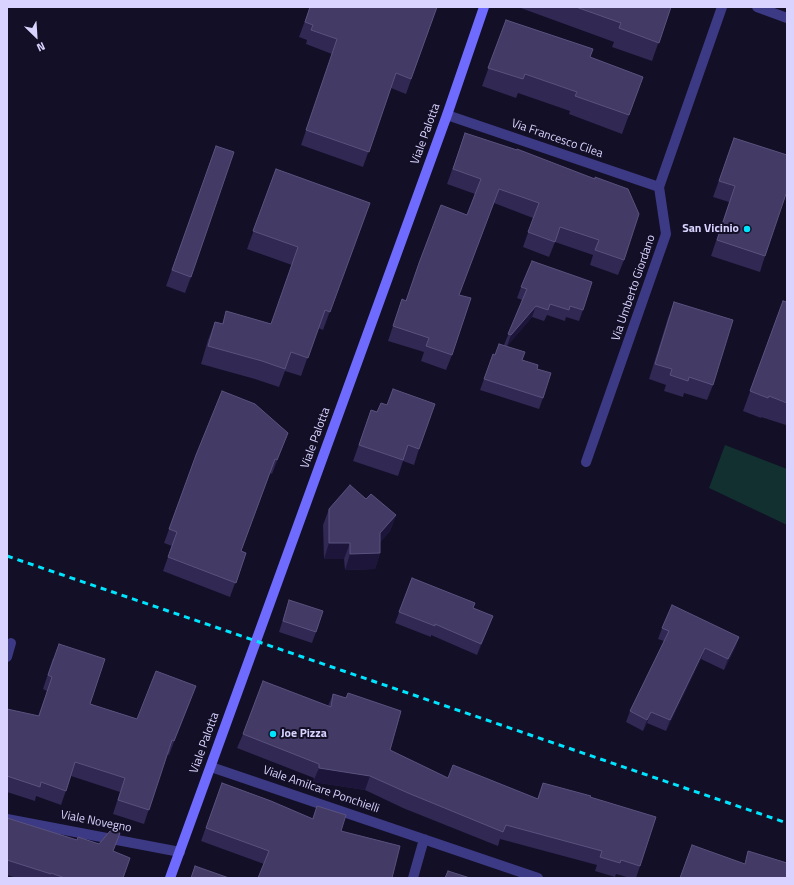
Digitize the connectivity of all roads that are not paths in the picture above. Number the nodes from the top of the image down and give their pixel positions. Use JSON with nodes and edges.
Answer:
{"nodes":[{"id":1,"x":484,"y":7,"type":"edge"},
{"id":2,"x":722,"y":7,"type":"edge"},
{"id":3,"x":757,"y":7,"type":"edge"},
{"id":4,"x":787,"y":18,"type":"edge"},
{"id":5,"x":447,"y":114,"type":"junction"},
{"id":6,"x":659,"y":187,"type":"junction"},
{"id":7,"x":586,"y":462,"type":"dead end"},
{"id":8,"x":11,"y":644,"type":"dead end"},
{"id":9,"x":7,"y":657,"type":"edge"},
{"id":10,"x":211,"y":767,"type":"junction"},
{"id":11,"x":7,"y":819,"type":"edge"},
{"id":12,"x":424,"y":839,"type":"junction"},
{"id":13,"x":180,"y":852,"type":"junction"},
{"id":14,"x":170,"y":878,"type":"edge"},
{"id":15,"x":413,"y":878,"type":"edge"},
{"id":16,"x":538,"y":878,"type":"edge"}],
"edges":[{"from":1,"to":5,"type":"street","name":"Viale Palotta"},
{"from":2,"to":6,"type":"street","name":"Via Umberto Giordano"},
{"from":3,"to":4,"type":"street"},
{"from":5,"to":6,"type":"street","name":"Via Francesco Cilea"},
{"from":5,"to":10,"type":"street","name":"Viale Palotta"},
{"from":6,"to":7,"type":"street","name":"Via Umberto Giordano"},
{"from":8,"to":9,"type":"street"},
{"from":10,"to":12,"type":"street","name":"Viale Amilcare Ponchielli"},
{"from":10,"to":13,"type":"street","name":"Viale Palotta"},
{"from":11,"to":13,"type":"street","name":"Viale Novegno"},
{"from":12,"to":15,"type":"street"},
{"from":12,"to":16,"type":"street","name":"Viale Amilcare Ponchielli"},
{"from":13,"to":14,"type":"street","name":"Viale Palotta"}]}
